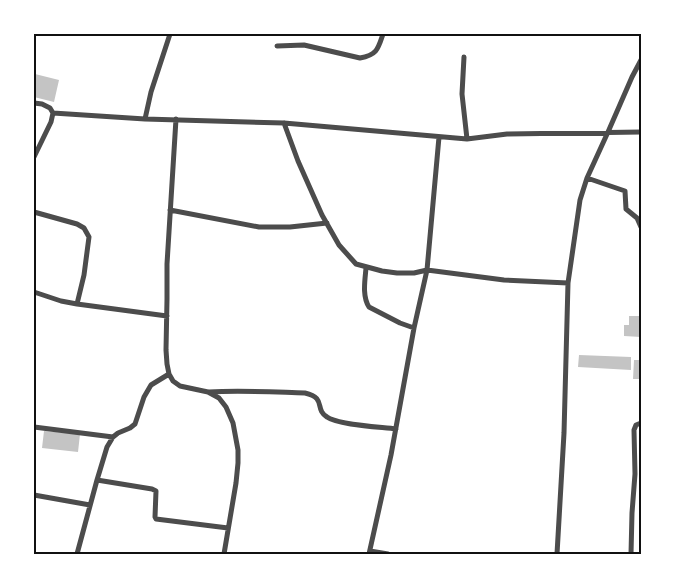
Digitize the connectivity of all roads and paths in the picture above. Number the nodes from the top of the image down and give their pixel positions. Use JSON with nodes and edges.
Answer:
{"nodes":[{"id":1,"x":170,"y":34,"type":"edge"},
{"id":2,"x":383,"y":34,"type":"edge"},
{"id":3,"x":277,"y":46,"type":"dead end"},
{"id":4,"x":464,"y":57,"type":"dead end"},
{"id":5,"x":641,"y":60,"type":"edge"},
{"id":6,"x":34,"y":103,"type":"edge"},
{"id":7,"x":53,"y":113,"type":"junction"},
{"id":8,"x":145,"y":119,"type":"junction"},
{"id":9,"x":176,"y":119,"type":"junction"},
{"id":10,"x":284,"y":123,"type":"junction"},
{"id":11,"x":608,"y":132,"type":"junction"},
{"id":12,"x":641,"y":132,"type":"edge"},
{"id":13,"x":439,"y":137,"type":"junction"},
{"id":14,"x":467,"y":139,"type":"junction"},
{"id":15,"x":34,"y":157,"type":"edge"},
{"id":16,"x":587,"y":178,"type":"junction"},
{"id":17,"x":170,"y":210,"type":"junction"},
{"id":18,"x":34,"y":212,"type":"edge"},
{"id":19,"x":326,"y":223,"type":"junction"},
{"id":20,"x":641,"y":226,"type":"edge"},
{"id":21,"x":366,"y":268,"type":"junction"},
{"id":22,"x":427,"y":270,"type":"junction"},
{"id":23,"x":568,"y":283,"type":"junction"},
{"id":24,"x":34,"y":292,"type":"edge"},
{"id":25,"x":77,"y":304,"type":"junction"},
{"id":26,"x":167,"y":316,"type":"junction"},
{"id":27,"x":414,"y":328,"type":"junction"},
{"id":28,"x":169,"y":374,"type":"junction"},
{"id":29,"x":208,"y":392,"type":"junction"},
{"id":30,"x":641,"y":423,"type":"edge"},
{"id":31,"x":34,"y":427,"type":"edge"},
{"id":32,"x":396,"y":429,"type":"junction"},
{"id":33,"x":113,"y":437,"type":"junction"},
{"id":34,"x":96,"y":480,"type":"junction"},
{"id":35,"x":34,"y":495,"type":"edge"},
{"id":36,"x":90,"y":505,"type":"junction"},
{"id":37,"x":228,"y":528,"type":"junction"},
{"id":38,"x":369,"y":553,"type":"edge"},
{"id":39,"x":77,"y":554,"type":"edge"},
{"id":40,"x":224,"y":554,"type":"edge"},
{"id":41,"x":388,"y":554,"type":"edge"},
{"id":42,"x":557,"y":554,"type":"edge"},
{"id":43,"x":632,"y":554,"type":"edge"}],
"edges":[{"from":1,"to":8,"type":"street"},
{"from":2,"to":3,"type":"street"},
{"from":4,"to":14,"type":"street"},
{"from":5,"to":11,"type":"street"},
{"from":6,"to":7,"type":"street"},
{"from":7,"to":8,"type":"street"},
{"from":7,"to":15,"type":"street"},
{"from":8,"to":9,"type":"street"},
{"from":9,"to":10,"type":"street"},
{"from":9,"to":17,"type":"street"},
{"from":10,"to":13,"type":"street"},
{"from":10,"to":19,"type":"street"},
{"from":11,"to":12,"type":"street"},
{"from":11,"to":14,"type":"street"},
{"from":11,"to":16,"type":"street"},
{"from":13,"to":14,"type":"street"},
{"from":13,"to":22,"type":"street"},
{"from":16,"to":20,"type":"street"},
{"from":16,"to":23,"type":"street"},
{"from":17,"to":19,"type":"street"},
{"from":17,"to":26,"type":"street"},
{"from":18,"to":25,"type":"street"},
{"from":19,"to":21,"type":"street"},
{"from":21,"to":22,"type":"street"},
{"from":21,"to":27,"type":"street"},
{"from":22,"to":23,"type":"street"},
{"from":22,"to":27,"type":"street"},
{"from":23,"to":42,"type":"street"},
{"from":24,"to":25,"type":"street"},
{"from":25,"to":26,"type":"street"},
{"from":26,"to":28,"type":"street"},
{"from":27,"to":32,"type":"street"},
{"from":28,"to":29,"type":"street"},
{"from":28,"to":33,"type":"street"},
{"from":29,"to":32,"type":"street"},
{"from":29,"to":37,"type":"street"},
{"from":30,"to":43,"type":"street"},
{"from":31,"to":33,"type":"street"},
{"from":32,"to":38,"type":"street"},
{"from":33,"to":34,"type":"street"},
{"from":34,"to":36,"type":"street"},
{"from":34,"to":37,"type":"street"},
{"from":35,"to":36,"type":"street"},
{"from":36,"to":39,"type":"street"},
{"from":37,"to":40,"type":"street"},
{"from":38,"to":41,"type":"street"}]}
